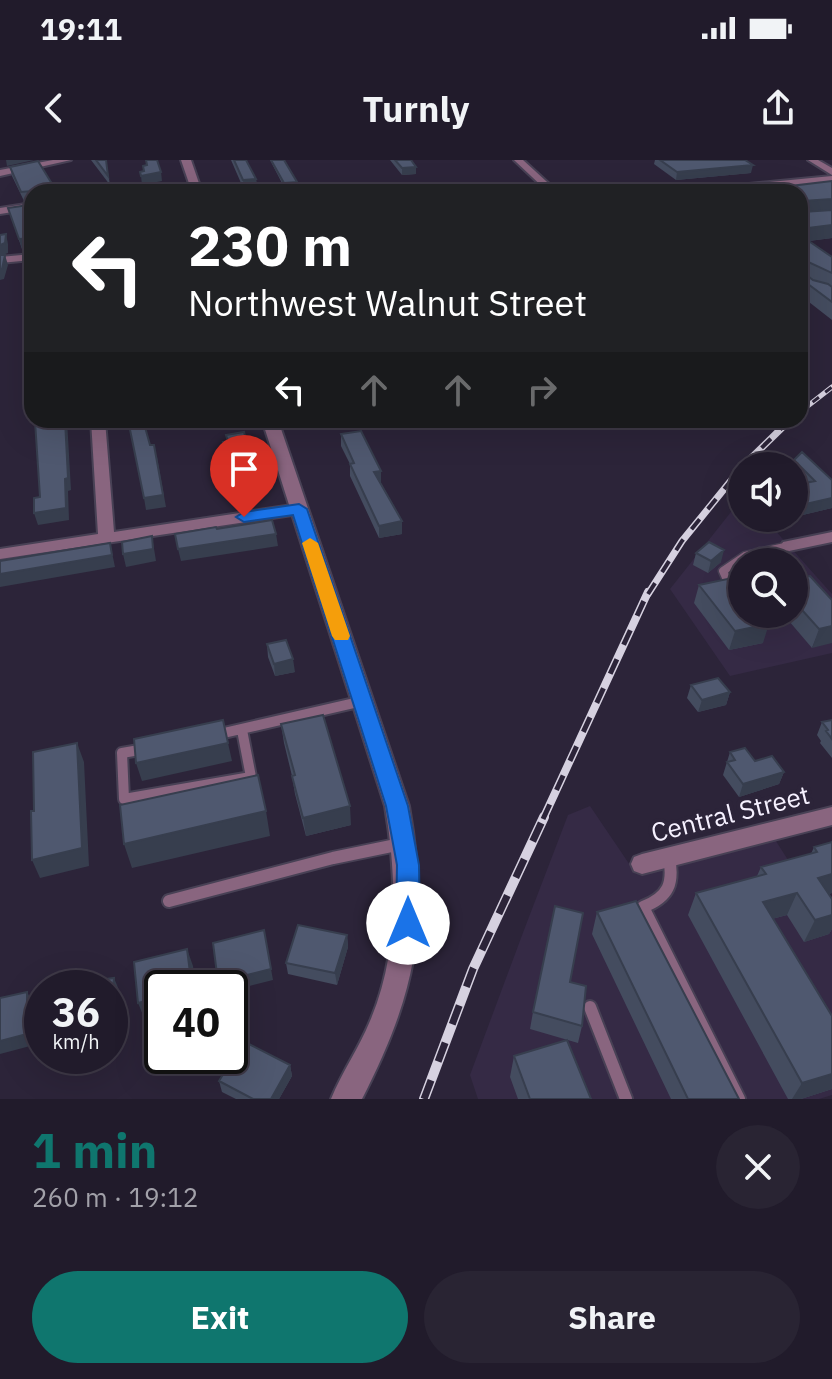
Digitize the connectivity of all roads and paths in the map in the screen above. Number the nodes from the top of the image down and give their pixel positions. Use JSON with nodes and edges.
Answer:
{"nodes":[{"id":1,"x":67,"y":160,"type":"edge"},
{"id":2,"x":186,"y":160,"type":"edge"},
{"id":3,"x":518,"y":160,"type":"edge"},
{"id":4,"x":812,"y":160,"type":"edge"},
{"id":5,"x":832,"y":172,"type":"edge"},
{"id":6,"x":0,"y":173,"type":"edge"},
{"id":7,"x":832,"y":179,"type":"edge"},
{"id":8,"x":194,"y":184,"type":"edge"},
{"id":9,"x":544,"y":184,"type":"edge"},
{"id":10,"x":780,"y":184,"type":"edge"},
{"id":11,"x":24,"y":207,"type":"edge"},
{"id":12,"x":0,"y":211,"type":"edge"},
{"id":13,"x":24,"y":258,"type":"edge"},
{"id":14,"x":0,"y":260,"type":"edge"},
{"id":15,"x":99,"y":428,"type":"edge"},
{"id":16,"x":273,"y":428,"type":"edge"},
{"id":17,"x":299,"y":509,"type":"junction"},
{"id":18,"x":106,"y":537,"type":"junction"},
{"id":19,"x":832,"y":537,"type":"edge"},
{"id":20,"x":789,"y":546,"type":"joint"},
{"id":21,"x":779,"y":548,"type":"edge"},
{"id":22,"x":0,"y":554,"type":"edge"},
{"id":23,"x":363,"y":701,"type":"junction"},
{"id":24,"x":242,"y":730,"type":"junction"},
{"id":25,"x":197,"y":739,"type":"edge"},
{"id":26,"x":152,"y":747,"type":"edge"},
{"id":27,"x":832,"y":816,"type":"edge"},
{"id":28,"x":404,"y":844,"type":"junction"},
{"id":29,"x":669,"y":857,"type":"junction"},
{"id":30,"x":642,"y":864,"type":"dead end"},
{"id":31,"x":169,"y":901,"type":"dead end"},
{"id":32,"x":590,"y":1007,"type":"dead end"},
{"id":33,"x":346,"y":1099,"type":"edge"},
{"id":34,"x":626,"y":1099,"type":"edge"},
{"id":35,"x":739,"y":1099,"type":"edge"}],
"edges":[{"from":1,"to":6,"type":"street"},
{"from":2,"to":8,"type":"street"},
{"from":3,"to":9,"type":"street"},
{"from":4,"to":5,"type":"street"},
{"from":7,"to":10,"type":"street"},
{"from":11,"to":12,"type":"street"},
{"from":13,"to":14,"type":"street"},
{"from":15,"to":18,"type":"street"},
{"from":16,"to":17,"type":"street"},
{"from":17,"to":18,"type":"street"},
{"from":17,"to":23,"type":"street"},
{"from":18,"to":22,"type":"street"},
{"from":19,"to":20,"type":"street"},
{"from":20,"to":21,"type":"lane"},
{"from":23,"to":24,"type":"lane"},
{"from":23,"to":28,"type":"street"},
{"from":24,"to":25,"type":"lane"},
{"from":24,"to":26,"type":"lane"},
{"from":27,"to":29,"type":"street","name":"Central Street"},
{"from":28,"to":31,"type":"lane"},
{"from":28,"to":33,"type":"street"},
{"from":29,"to":30,"type":"street","name":"Central Street"},
{"from":29,"to":35,"type":"lane"},
{"from":32,"to":34,"type":"lane"}]}
